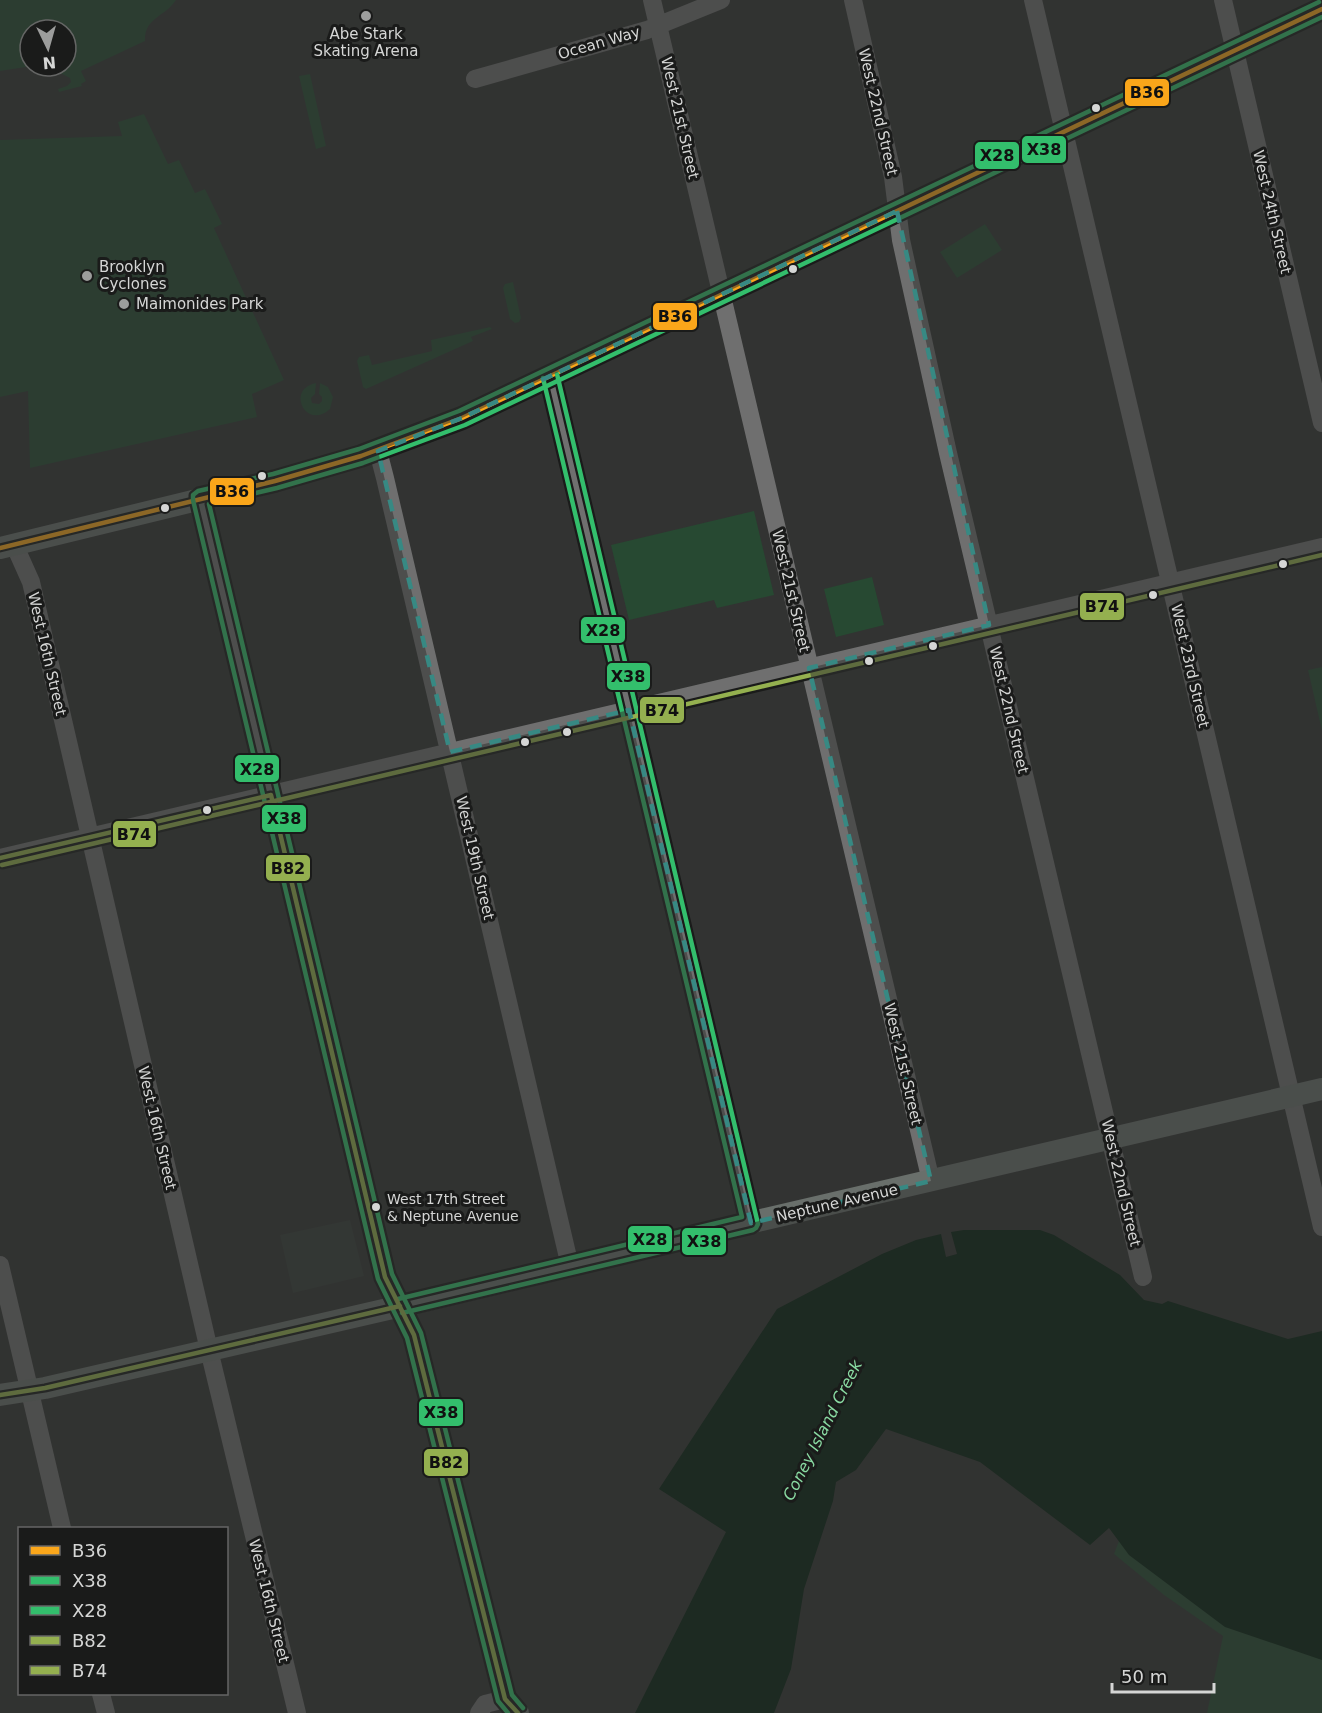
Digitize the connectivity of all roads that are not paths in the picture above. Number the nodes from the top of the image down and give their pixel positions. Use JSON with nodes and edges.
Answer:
{"nodes":[{"id":1,"x":652,"y":0,"type":"edge"},
{"id":2,"x":721,"y":0,"type":"edge"},
{"id":3,"x":853,"y":0,"type":"edge"},
{"id":4,"x":1033,"y":0,"type":"edge"},
{"id":5,"x":1223,"y":0,"type":"edge"},
{"id":6,"x":1322,"y":9,"type":"edge"},
{"id":7,"x":659,"y":25,"type":"junction"},
{"id":8,"x":1234,"y":49,"type":"junction"},
{"id":9,"x":475,"y":79,"type":"dead end"},
{"id":10,"x":1063,"y":130,"type":"junction"},
{"id":11,"x":897,"y":211,"type":"junction"},
{"id":12,"x":721,"y":293,"type":"junction"},
{"id":13,"x":550,"y":376,"type":"junction"},
{"id":14,"x":1322,"y":423,"type":"edge"},
{"id":15,"x":378,"y":451,"type":"junction"},
{"id":16,"x":200,"y":498,"type":"junction"},
{"id":17,"x":7,"y":546,"type":"edge"},
{"id":18,"x":1322,"y":547,"type":"edge"},
{"id":19,"x":1170,"y":583,"type":"junction"},
{"id":20,"x":989,"y":625,"type":"junction"},
{"id":21,"x":810,"y":668,"type":"junction"},
{"id":22,"x":629,"y":710,"type":"junction"},
{"id":23,"x":450,"y":752,"type":"junction"},
{"id":24,"x":270,"y":795,"type":"junction"},
{"id":25,"x":89,"y":837,"type":"junction"},
{"id":26,"x":0,"y":858,"type":"edge"},
{"id":27,"x":1322,"y":1089,"type":"edge"},
{"id":28,"x":1292,"y":1097,"type":"junction"},
{"id":29,"x":1111,"y":1139,"type":"junction"},
{"id":30,"x":931,"y":1181,"type":"junction"},
{"id":31,"x":751,"y":1222,"type":"junction"},
{"id":32,"x":1322,"y":1227,"type":"edge"},
{"id":33,"x":0,"y":1265,"type":"edge"},
{"id":34,"x":570,"y":1266,"type":"junction"},
{"id":35,"x":1143,"y":1277,"type":"dead end"},
{"id":36,"x":400,"y":1306,"type":"junction"},
{"id":37,"x":209,"y":1350,"type":"junction"},
{"id":38,"x":30,"y":1390,"type":"junction"},
{"id":39,"x":0,"y":1395,"type":"edge"},
{"id":40,"x":62,"y":1527,"type":"edge"},
{"id":41,"x":101,"y":1695,"type":"edge"},
{"id":42,"x":508,"y":1708,"type":"edge"},
{"id":43,"x":106,"y":1713,"type":"edge"},
{"id":44,"x":297,"y":1713,"type":"edge"},
{"id":45,"x":479,"y":1713,"type":"edge"}],
"edges":[{"from":1,"to":7,"type":"street","name":"West 21st Street"},
{"from":2,"to":7,"type":"street","name":"Ocean Way"},
{"from":3,"to":11,"type":"street","name":"West 22nd Street"},
{"from":4,"to":10,"type":"street","name":"West 23rd Street"},
{"from":5,"to":8,"type":"street","name":"West 24th Street"},
{"from":6,"to":8,"type":"main road"},
{"from":7,"to":9,"type":"street","name":"Ocean Way"},
{"from":7,"to":12,"type":"street","name":"West 21st Street"},
{"from":8,"to":10,"type":"main road"},
{"from":8,"to":14,"type":"street","name":"West 24th Street"},
{"from":10,"to":11,"type":"main road"},
{"from":10,"to":19,"type":"street","name":"West 23rd Street"},
{"from":11,"to":12,"type":"main road"},
{"from":11,"to":20,"type":"street","name":"West 22nd Street"},
{"from":12,"to":13,"type":"main road"},
{"from":12,"to":21,"type":"street","name":"West 21st Street"},
{"from":13,"to":15,"type":"main road"},
{"from":13,"to":22,"type":"street"},
{"from":15,"to":16,"type":"main road"},
{"from":15,"to":23,"type":"street","name":"West 19th Street"},
{"from":16,"to":17,"type":"main road"},
{"from":16,"to":24,"type":"street"},
{"from":17,"to":25,"type":"street","name":"West 16th Street"},
{"from":18,"to":19,"type":"street"},
{"from":19,"to":20,"type":"street"},
{"from":19,"to":28,"type":"street","name":"West 23rd Street"},
{"from":20,"to":21,"type":"street"},
{"from":20,"to":29,"type":"street","name":"West 22nd Street"},
{"from":21,"to":22,"type":"street"},
{"from":21,"to":30,"type":"street","name":"West 21st Street"},
{"from":22,"to":23,"type":"street"},
{"from":22,"to":31,"type":"street"},
{"from":23,"to":24,"type":"street"},
{"from":23,"to":34,"type":"street","name":"West 19th Street"},
{"from":24,"to":25,"type":"street"},
{"from":24,"to":36,"type":"street"},
{"from":25,"to":26,"type":"street"},
{"from":25,"to":37,"type":"street","name":"West 16th Street"},
{"from":27,"to":28,"type":"main road","name":"Neptune Avenue"},
{"from":28,"to":29,"type":"main road","name":"Neptune Avenue"},
{"from":28,"to":32,"type":"street","name":"West 23rd Street"},
{"from":29,"to":30,"type":"main road","name":"Neptune Avenue"},
{"from":29,"to":35,"type":"street","name":"West 22nd Street"},
{"from":30,"to":31,"type":"main road","name":"Neptune Avenue"},
{"from":31,"to":34,"type":"main road","name":"Neptune Avenue"},
{"from":33,"to":38,"type":"street"},
{"from":34,"to":36,"type":"main road","name":"Neptune Avenue"},
{"from":36,"to":37,"type":"main road","name":"Neptune Avenue"},
{"from":36,"to":42,"type":"main road"},
{"from":37,"to":38,"type":"main road","name":"Neptune Avenue"},
{"from":37,"to":44,"type":"street","name":"West 16th Street"},
{"from":38,"to":39,"type":"main road","name":"Neptune Avenue"},
{"from":38,"to":40,"type":"street"},
{"from":41,"to":43,"type":"street"},
{"from":42,"to":45,"type":"street"}]}
